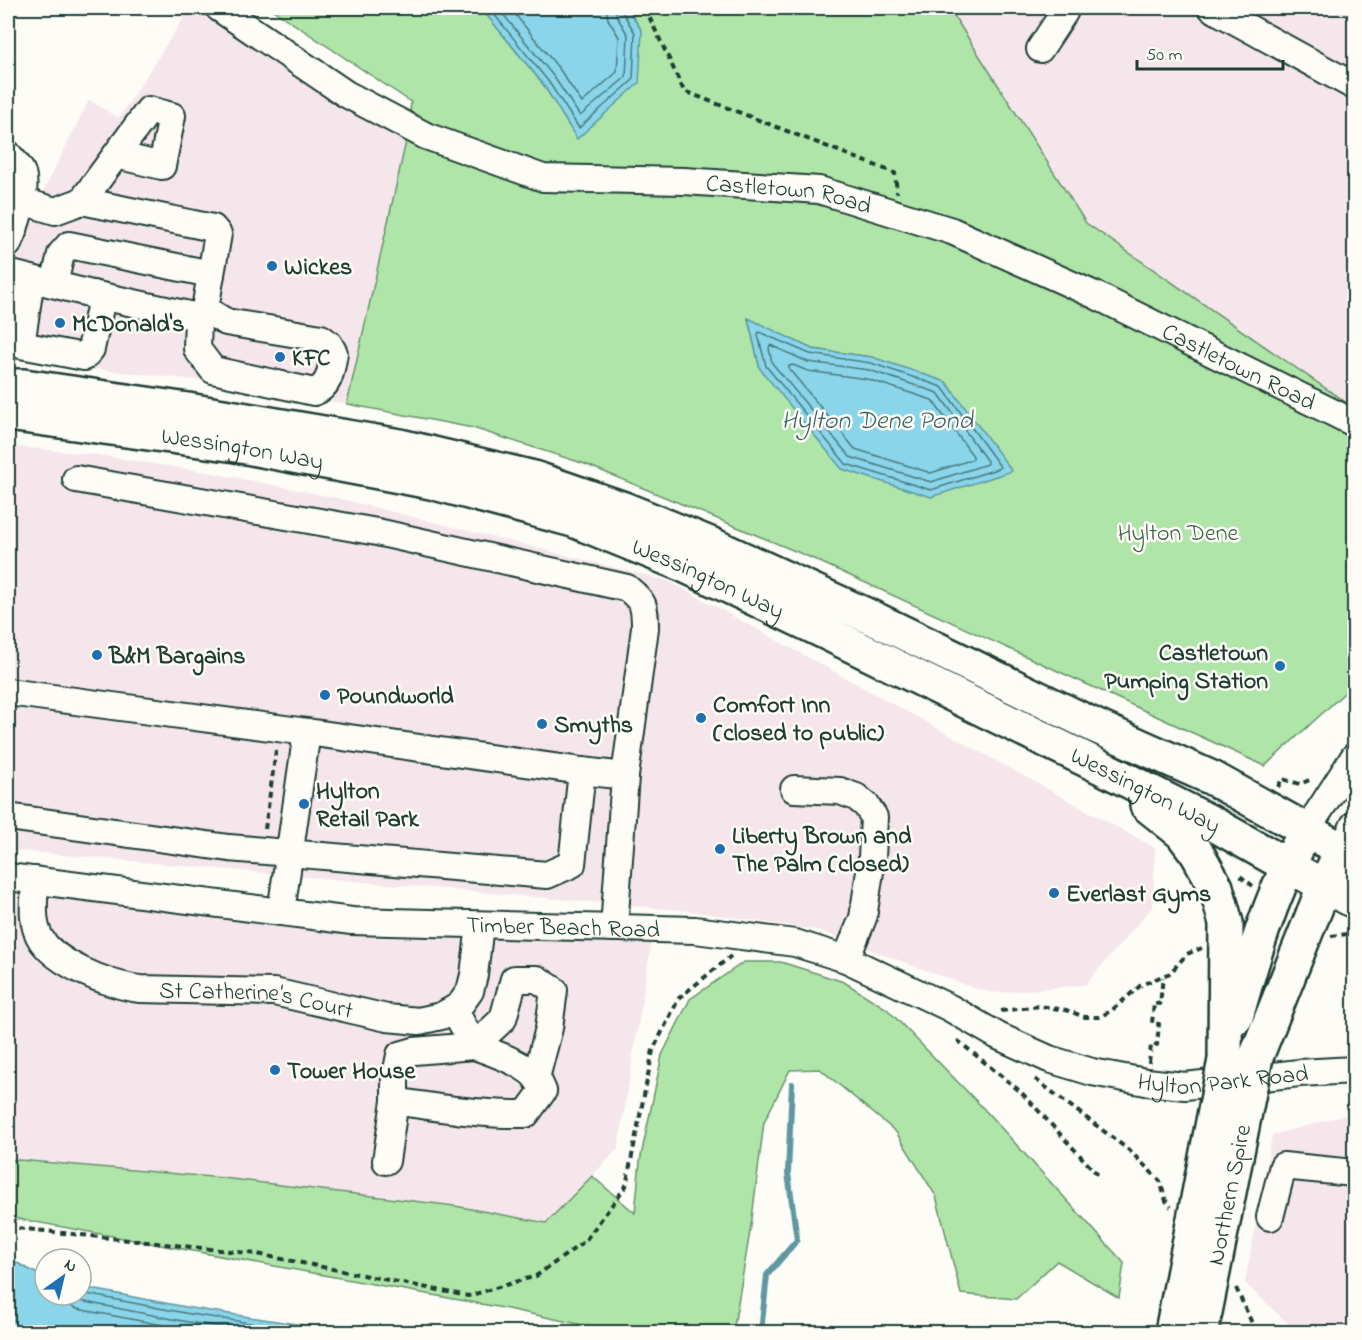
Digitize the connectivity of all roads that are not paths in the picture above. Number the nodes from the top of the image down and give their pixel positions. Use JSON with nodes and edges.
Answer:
{"nodes":[{"id":1,"x":219,"y":8,"type":"edge"},
{"id":2,"x":1065,"y":8,"type":"edge"},
{"id":3,"x":1215,"y":8,"type":"edge"},
{"id":4,"x":1040,"y":49,"type":"dead end"},
{"id":5,"x":1354,"y":86,"type":"edge"},
{"id":6,"x":8,"y":154,"type":"edge"},
{"id":7,"x":116,"y":155,"type":"dead end"},
{"id":8,"x":22,"y":201,"type":"junction"},
{"id":9,"x":82,"y":201,"type":"junction"},
{"id":10,"x":8,"y":244,"type":"edge"},
{"id":11,"x":211,"y":274,"type":"junction"},
{"id":12,"x":31,"y":279,"type":"edge"},
{"id":13,"x":92,"y":294,"type":"junction"},
{"id":14,"x":201,"y":313,"type":"junction"},
{"id":15,"x":8,"y":386,"type":"edge"},
{"id":16,"x":8,"y":414,"type":"edge"},
{"id":17,"x":1354,"y":423,"type":"edge"},
{"id":18,"x":76,"y":479,"type":"dead end"},
{"id":19,"x":8,"y":692,"type":"edge"},
{"id":20,"x":307,"y":732,"type":"junction"},
{"id":21,"x":1354,"y":757,"type":"edge"},
{"id":22,"x":1099,"y":766,"type":"junction"},
{"id":23,"x":582,"y":771,"type":"junction"},
{"id":24,"x":625,"y":776,"type":"junction"},
{"id":25,"x":794,"y":789,"type":"dead end"},
{"id":26,"x":8,"y":817,"type":"edge"},
{"id":27,"x":1306,"y":831,"type":"junction"},
{"id":28,"x":1350,"y":843,"type":"edge"},
{"id":29,"x":288,"y":852,"type":"junction"},
{"id":30,"x":1288,"y":866,"type":"junction"},
{"id":31,"x":8,"y":877,"type":"edge"},
{"id":32,"x":35,"y":879,"type":"junction"},
{"id":33,"x":1324,"y":887,"type":"junction"},
{"id":34,"x":1354,"y":902,"type":"edge"},
{"id":35,"x":281,"y":912,"type":"junction"},
{"id":36,"x":480,"y":925,"type":"junction"},
{"id":37,"x":614,"y":928,"type":"junction"},
{"id":38,"x":846,"y":959,"type":"junction"},
{"id":39,"x":454,"y":1009,"type":"junction"},
{"id":40,"x":474,"y":1046,"type":"junction"},
{"id":41,"x":1240,"y":1058,"type":"junction"},
{"id":42,"x":1354,"y":1070,"type":"edge"},
{"id":43,"x":1092,"y":1072,"type":"joint"},
{"id":44,"x":536,"y":1078,"type":"junction"},
{"id":45,"x":395,"y":1101,"type":"junction"},
{"id":46,"x":386,"y":1161,"type":"dead end"},
{"id":47,"x":1354,"y":1173,"type":"edge"},
{"id":48,"x":1270,"y":1217,"type":"dead end"},
{"id":49,"x":1172,"y":1332,"type":"edge"},
{"id":50,"x":1201,"y":1332,"type":"edge"}],
"edges":[{"from":1,"to":17,"type":"street","name":"Castletown Road"},
{"from":2,"to":4,"type":"street"},
{"from":3,"to":5,"type":"street"},
{"from":6,"to":8,"type":"street"},
{"from":7,"to":9,"type":"street"},
{"from":8,"to":9,"type":"street"},
{"from":8,"to":10,"type":"street"},
{"from":9,"to":11,"type":"street"},
{"from":11,"to":12,"type":"street"},
{"from":11,"to":14,"type":"street"},
{"from":12,"to":13,"type":"street"},
{"from":12,"to":13,"type":"street"},
{"from":13,"to":14,"type":"street"},
{"from":14,"to":14,"type":"street"},
{"from":15,"to":27,"type":"highway","name":"Wessington Way"},
{"from":16,"to":22,"type":"highway","name":"Wessington Way"},
{"from":18,"to":24,"type":"street"},
{"from":19,"to":20,"type":"street"},
{"from":20,"to":23,"type":"street"},
{"from":20,"to":29,"type":"street"},
{"from":21,"to":27,"type":"street"},
{"from":22,"to":30,"type":"highway","name":"Wessington Way"},
{"from":22,"to":41,"type":"highway"},
{"from":23,"to":24,"type":"street"},
{"from":23,"to":29,"type":"street"},
{"from":24,"to":37,"type":"street"},
{"from":25,"to":38,"type":"street"},
{"from":26,"to":29,"type":"street"},
{"from":27,"to":28,"type":"highway","name":"Wessington Way"},
{"from":27,"to":30,"type":"highway"},
{"from":28,"to":33,"type":"highway"},
{"from":29,"to":35,"type":"street"},
{"from":30,"to":33,"type":"main road","name":"Wessington Way"},
{"from":30,"to":41,"type":"highway"},
{"from":31,"to":32,"type":"street","name":"Timber Beach Road"},
{"from":32,"to":35,"type":"street","name":"Timber Beach Road"},
{"from":32,"to":39,"type":"street","name":"St Catherine's Court"},
{"from":33,"to":34,"type":"main road","name":"Wessington Way"},
{"from":33,"to":41,"type":"highway"},
{"from":35,"to":36,"type":"street","name":"Timber Beach Road"},
{"from":36,"to":37,"type":"street","name":"Timber Beach Road"},
{"from":36,"to":39,"type":"street"},
{"from":37,"to":38,"type":"street","name":"Timber Beach Road"},
{"from":38,"to":43,"type":"street","name":"Timber Beach Road"},
{"from":39,"to":40,"type":"street"},
{"from":40,"to":44,"type":"street"},
{"from":40,"to":44,"type":"street"},
{"from":40,"to":45,"type":"street"},
{"from":41,"to":49,"type":"highway","name":"Northern Spire","bridge":true},
{"from":41,"to":50,"type":"highway","name":"Northern Spire","bridge":true},
{"from":42,"to":43,"type":"street","name":"Hylton Park Road"},
{"from":44,"to":45,"type":"street"},
{"from":45,"to":46,"type":"street"},
{"from":47,"to":48,"type":"street"}]}
